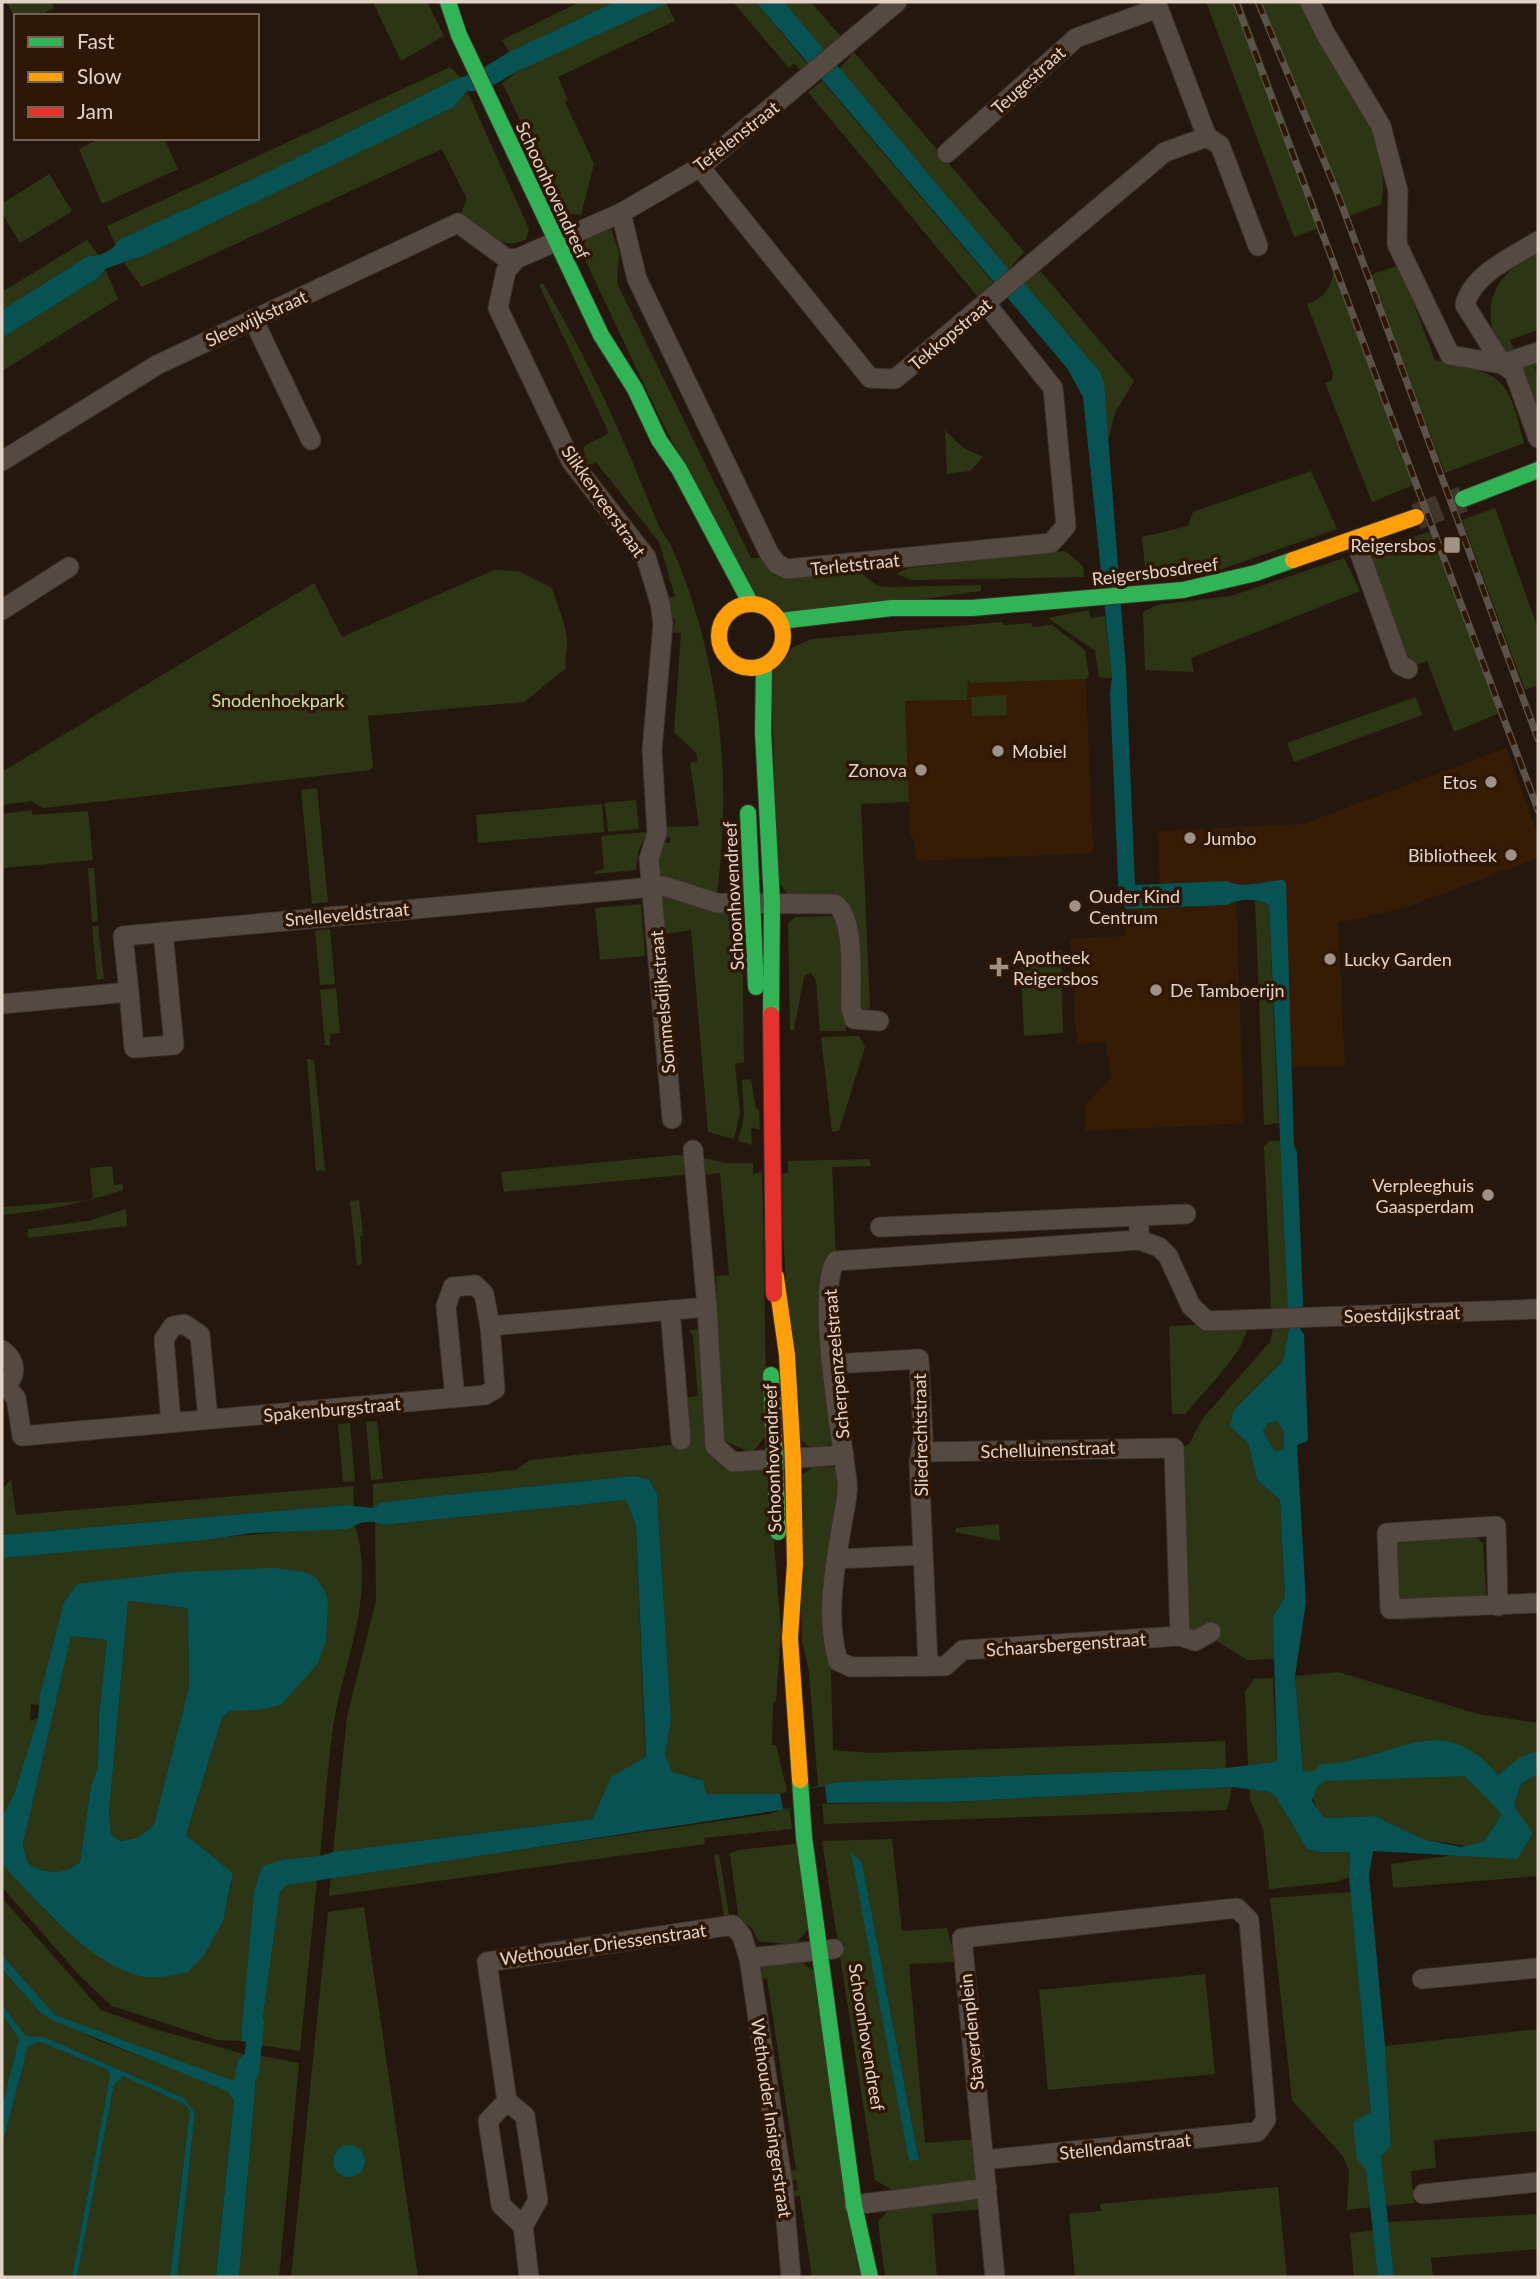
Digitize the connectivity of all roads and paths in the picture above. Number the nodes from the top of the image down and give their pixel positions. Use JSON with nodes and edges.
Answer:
{"nodes":[{"id":1,"x":448,"y":2,"type":"edge"},
{"id":2,"x":453,"y":2,"type":"edge"},
{"id":3,"x":897,"y":2,"type":"edge"},
{"id":4,"x":1310,"y":2,"type":"edge"},
{"id":5,"x":1157,"y":5,"type":"edge"},
{"id":6,"x":479,"y":59,"type":"junction"},
{"id":7,"x":1207,"y":137,"type":"junction"},
{"id":8,"x":947,"y":153,"type":"dead end"},
{"id":9,"x":700,"y":167,"type":"junction"},
{"id":10,"x":621,"y":213,"type":"junction"},
{"id":11,"x":563,"y":237,"type":"junction"},
{"id":12,"x":1538,"y":241,"type":"edge"},
{"id":13,"x":1258,"y":246,"type":"dead end"},
{"id":14,"x":516,"y":259,"type":"junction"},
{"id":15,"x":992,"y":300,"type":"junction"},
{"id":16,"x":253,"y":319,"type":"junction"},
{"id":17,"x":1538,"y":352,"type":"edge"},
{"id":18,"x":1502,"y":364,"type":"junction"},
{"id":19,"x":1538,"y":438,"type":"edge"},
{"id":20,"x":311,"y":440,"type":"dead end"},
{"id":21,"x":659,"y":440,"type":"junction"},
{"id":22,"x":2,"y":461,"type":"edge"},
{"id":23,"x":1538,"y":470,"type":"edge"},
{"id":24,"x":1463,"y":499,"type":"tunnel mouth"},
{"id":25,"x":1416,"y":517,"type":"tunnel mouth"},
{"id":26,"x":1355,"y":540,"type":"junction"},
{"id":27,"x":707,"y":557,"type":"dead end"},
{"id":28,"x":69,"y":568,"type":"dead end"},
{"id":29,"x":751,"y":604,"type":"junction"},
{"id":30,"x":972,"y":608,"type":"junction"},
{"id":31,"x":2,"y":610,"type":"edge"},
{"id":32,"x":780,"y":621,"type":"junction"},
{"id":33,"x":783,"y":643,"type":"junction"},
{"id":34,"x":764,"y":667,"type":"junction"},
{"id":35,"x":1408,"y":669,"type":"dead end"},
{"id":36,"x":748,"y":800,"type":"dead end"},
{"id":37,"x":650,"y":886,"type":"junction"},
{"id":38,"x":772,"y":902,"type":"junction"},
{"id":39,"x":752,"y":903,"type":"junction"},
{"id":40,"x":163,"y":932,"type":"junction"},
{"id":41,"x":129,"y":992,"type":"junction"},
{"id":42,"x":2,"y":1004,"type":"edge"},
{"id":43,"x":879,"y":1021,"type":"dead end"},
{"id":44,"x":672,"y":1119,"type":"dead end"},
{"id":45,"x":770,"y":1123,"type":"junction"},
{"id":46,"x":693,"y":1150,"type":"dead end"},
{"id":47,"x":1186,"y":1214,"type":"dead end"},
{"id":48,"x":1139,"y":1216,"type":"junction"},
{"id":49,"x":1014,"y":1221,"type":"junction"},
{"id":50,"x":947,"y":1224,"type":"junction"},
{"id":51,"x":880,"y":1227,"type":"dead end"},
{"id":52,"x":1139,"y":1240,"type":"junction"},
{"id":53,"x":1017,"y":1248,"type":"junction"},
{"id":54,"x":948,"y":1252,"type":"junction"},
{"id":55,"x":776,"y":1277,"type":"junction"},
{"id":56,"x":707,"y":1307,"type":"junction"},
{"id":57,"x":1538,"y":1309,"type":"edge"},
{"id":58,"x":670,"y":1310,"type":"junction"},
{"id":59,"x":490,"y":1326,"type":"junction"},
{"id":60,"x":2,"y":1350,"type":"edge"},
{"id":61,"x":833,"y":1364,"type":"junction"},
{"id":62,"x":4,"y":1387,"type":"edge"},
{"id":63,"x":456,"y":1398,"type":"junction"},
{"id":64,"x":208,"y":1419,"type":"junction"},
{"id":65,"x":172,"y":1422,"type":"junction"},
{"id":66,"x":681,"y":1440,"type":"dead end"},
{"id":67,"x":923,"y":1452,"type":"junction"},
{"id":68,"x":844,"y":1455,"type":"junction"},
{"id":69,"x":793,"y":1459,"type":"junction"},
{"id":70,"x":773,"y":1460,"type":"junction"},
{"id":71,"x":923,"y":1555,"type":"junction"},
{"id":72,"x":837,"y":1559,"type":"junction"},
{"id":73,"x":1538,"y":1603,"type":"edge"},
{"id":74,"x":1498,"y":1606,"type":"junction"},
{"id":75,"x":1211,"y":1632,"type":"dead end"},
{"id":76,"x":1180,"y":1636,"type":"junction"},
{"id":77,"x":790,"y":1638,"type":"junction"},
{"id":78,"x":928,"y":1665,"type":"junction"},
{"id":79,"x":733,"y":1925,"type":"joint"},
{"id":80,"x":826,"y":1950,"type":"junction"},
{"id":81,"x":749,"y":1958,"type":"junction"},
{"id":82,"x":1538,"y":1968,"type":"edge"},
{"id":83,"x":1422,"y":1976,"type":"dead end"},
{"id":84,"x":851,"y":2057,"type":"dead end"},
{"id":85,"x":507,"y":2101,"type":"junction"},
{"id":86,"x":1263,"y":2126,"type":"joint"},
{"id":87,"x":984,"y":2160,"type":"junction"},
{"id":88,"x":1538,"y":2182,"type":"edge"},
{"id":89,"x":987,"y":2188,"type":"junction"},
{"id":90,"x":1423,"y":2194,"type":"dead end"},
{"id":91,"x":865,"y":2199,"type":"junction"},
{"id":92,"x":523,"y":2227,"type":"junction"},
{"id":93,"x":529,"y":2277,"type":"edge"},
{"id":94,"x":791,"y":2277,"type":"edge"},
{"id":95,"x":870,"y":2277,"type":"edge"},
{"id":96,"x":878,"y":2277,"type":"edge"},
{"id":97,"x":995,"y":2277,"type":"edge"}],
"edges":[{"from":1,"to":6,"type":"street","name":"Schoonhovendreef"},
{"from":2,"to":6,"type":"street","name":"Schoonhovendreef"},
{"from":3,"to":9,"type":"street","name":"Tefelenstraat"},
{"from":4,"to":18,"type":"street"},
{"from":5,"to":7,"type":"street"},
{"from":5,"to":8,"type":"street","name":"Teugestraat"},
{"from":6,"to":11,"type":"street","name":"Schoonhovendreef"},
{"from":7,"to":13,"type":"street"},
{"from":7,"to":15,"type":"street","name":"Tekkopstraat"},
{"from":9,"to":10,"type":"street","name":"Tefelenstraat"},
{"from":9,"to":15,"type":"street","name":"Tekkopstraat"},
{"from":10,"to":11,"type":"street","name":"Tefelenstraat"},
{"from":10,"to":15,"type":"street","name":"Terletstraat"},
{"from":11,"to":14,"type":"street"},
{"from":11,"to":21,"type":"street","name":"Schoonhovendreef"},
{"from":12,"to":18,"type":"street"},
{"from":14,"to":16,"type":"street","name":"Sleewijkstraat"},
{"from":14,"to":37,"type":"street","name":"Slikkerveerstraat"},
{"from":16,"to":20,"type":"street"},
{"from":16,"to":22,"type":"street","name":"Sleewijkstraat"},
{"from":17,"to":18,"type":"street"},
{"from":18,"to":19,"type":"street"},
{"from":21,"to":27,"type":"street","name":"Schoonhovendreef"},
{"from":21,"to":29,"type":"street","name":"Schoonhovendreef"},
{"from":23,"to":24,"type":"street"},
{"from":25,"to":26,"type":"street","name":"Reigersbosdreef"},
{"from":26,"to":30,"type":"street","name":"Reigersbosdreef"},
{"from":26,"to":35,"type":"street"},
{"from":28,"to":31,"type":"street"},
{"from":29,"to":32,"type":"street"},
{"from":29,"to":34,"type":"street"},
{"from":30,"to":32,"type":"street","name":"Reigersbosdreef"},
{"from":30,"to":33,"type":"street","name":"Reigersbosdreef"},
{"from":32,"to":33,"type":"street"},
{"from":33,"to":34,"type":"street"},
{"from":34,"to":38,"type":"street","name":"Schoonhovendreef"},
{"from":36,"to":39,"type":"street","name":"Schoonhovendreef"},
{"from":37,"to":39,"type":"street","name":"Snelleveldstraat"},
{"from":37,"to":40,"type":"street","name":"Snelleveldstraat"},
{"from":37,"to":44,"type":"street","name":"Sommelsdijkstraat"},
{"from":38,"to":39,"type":"street","name":"Snelleveldstraat"},
{"from":38,"to":43,"type":"street","name":"Snelleveldstraat"},
{"from":38,"to":45,"type":"street","name":"Schoonhovendreef"},
{"from":39,"to":45,"type":"street","name":"Schoonhovendreef"},
{"from":40,"to":41,"type":"street","name":"Snelleveldstraat"},
{"from":40,"to":41,"type":"street"},
{"from":41,"to":42,"type":"street"},
{"from":45,"to":55,"type":"street","name":"Schoonhovendreef"},
{"from":46,"to":56,"type":"street"},
{"from":47,"to":48,"type":"street"},
{"from":48,"to":49,"type":"street"},
{"from":48,"to":52,"type":"street"},
{"from":49,"to":50,"type":"street"},
{"from":49,"to":53,"type":"street"},
{"from":50,"to":51,"type":"street"},
{"from":50,"to":54,"type":"street"},
{"from":52,"to":53,"type":"street","name":"Scherpenzeelstraat"},
{"from":52,"to":57,"type":"street","name":"Soestdijkstraat"},
{"from":53,"to":54,"type":"street","name":"Scherpenzeelstraat"},
{"from":54,"to":61,"type":"street","name":"Scherpenzeelstraat"},
{"from":55,"to":69,"type":"street","name":"Schoonhovendreef"},
{"from":55,"to":70,"type":"street","name":"Schoonhovendreef"},
{"from":56,"to":58,"type":"street"},
{"from":56,"to":70,"type":"street"},
{"from":58,"to":59,"type":"street"},
{"from":58,"to":66,"type":"street"},
{"from":59,"to":63,"type":"street","name":"Spakenburgstraat"},
{"from":59,"to":63,"type":"street","name":"Spakenburgstraat"},
{"from":60,"to":62,"type":"street","name":"Spakenburgstraat"},
{"from":61,"to":67,"type":"street","name":"Sliedrechtstraat"},
{"from":61,"to":68,"type":"street","name":"Scherpenzeelstraat"},
{"from":62,"to":65,"type":"street","name":"Spakenburgstraat"},
{"from":63,"to":64,"type":"street","name":"Spakenburgstraat"},
{"from":64,"to":65,"type":"street","name":"Spakenburgstraat"},
{"from":64,"to":65,"type":"street"},
{"from":67,"to":71,"type":"street","name":"Sliedrechtstraat"},
{"from":67,"to":76,"type":"street","name":"Schelluinenstraat"},
{"from":68,"to":69,"type":"street"},
{"from":68,"to":72,"type":"street","name":"Schaarsbergenstraat"},
{"from":69,"to":70,"type":"street"},
{"from":69,"to":77,"type":"street","name":"Schoonhovendreef"},
{"from":70,"to":77,"type":"street","name":"Schoonhovendreef"},
{"from":71,"to":72,"type":"street"},
{"from":71,"to":78,"type":"street","name":"Sliedrechtstraat"},
{"from":72,"to":78,"type":"street","name":"Schaarsbergenstraat"},
{"from":73,"to":74,"type":"street"},
{"from":74,"to":74,"type":"street"},
{"from":75,"to":76,"type":"street","name":"Schaarsbergenstraat"},
{"from":76,"to":78,"type":"street","name":"Schaarsbergenstraat"},
{"from":77,"to":80,"type":"street","name":"Schoonhovendreef"},
{"from":79,"to":81,"type":"street","name":"Wethouder Insingerstraat"},
{"from":79,"to":85,"type":"street","name":"Wethouder Driessenstraat"},
{"from":80,"to":81,"type":"street"},
{"from":80,"to":84,"type":"street","name":"Schoonhovendreef"},
{"from":80,"to":91,"type":"street","name":"Schoonhovendreef"},
{"from":81,"to":94,"type":"street","name":"Wethouder Insingerstraat"},
{"from":82,"to":83,"type":"street"},
{"from":85,"to":92,"type":"street","name":"Wethouder Driessenstraat"},
{"from":85,"to":92,"type":"street"},
{"from":86,"to":87,"type":"street","name":"Stellendamstraat"},
{"from":86,"to":87,"type":"street","name":"Staverdenplein"},
{"from":87,"to":89,"type":"street","name":"Staverdenplein"},
{"from":88,"to":90,"type":"street"},
{"from":89,"to":91,"type":"street"},
{"from":89,"to":97,"type":"street","name":"Staverdenplein"},
{"from":91,"to":95,"type":"street","name":"Schoonhovendreef"},
{"from":91,"to":96,"type":"street","name":"Schoonhovendreef"},
{"from":92,"to":93,"type":"street"}]}
